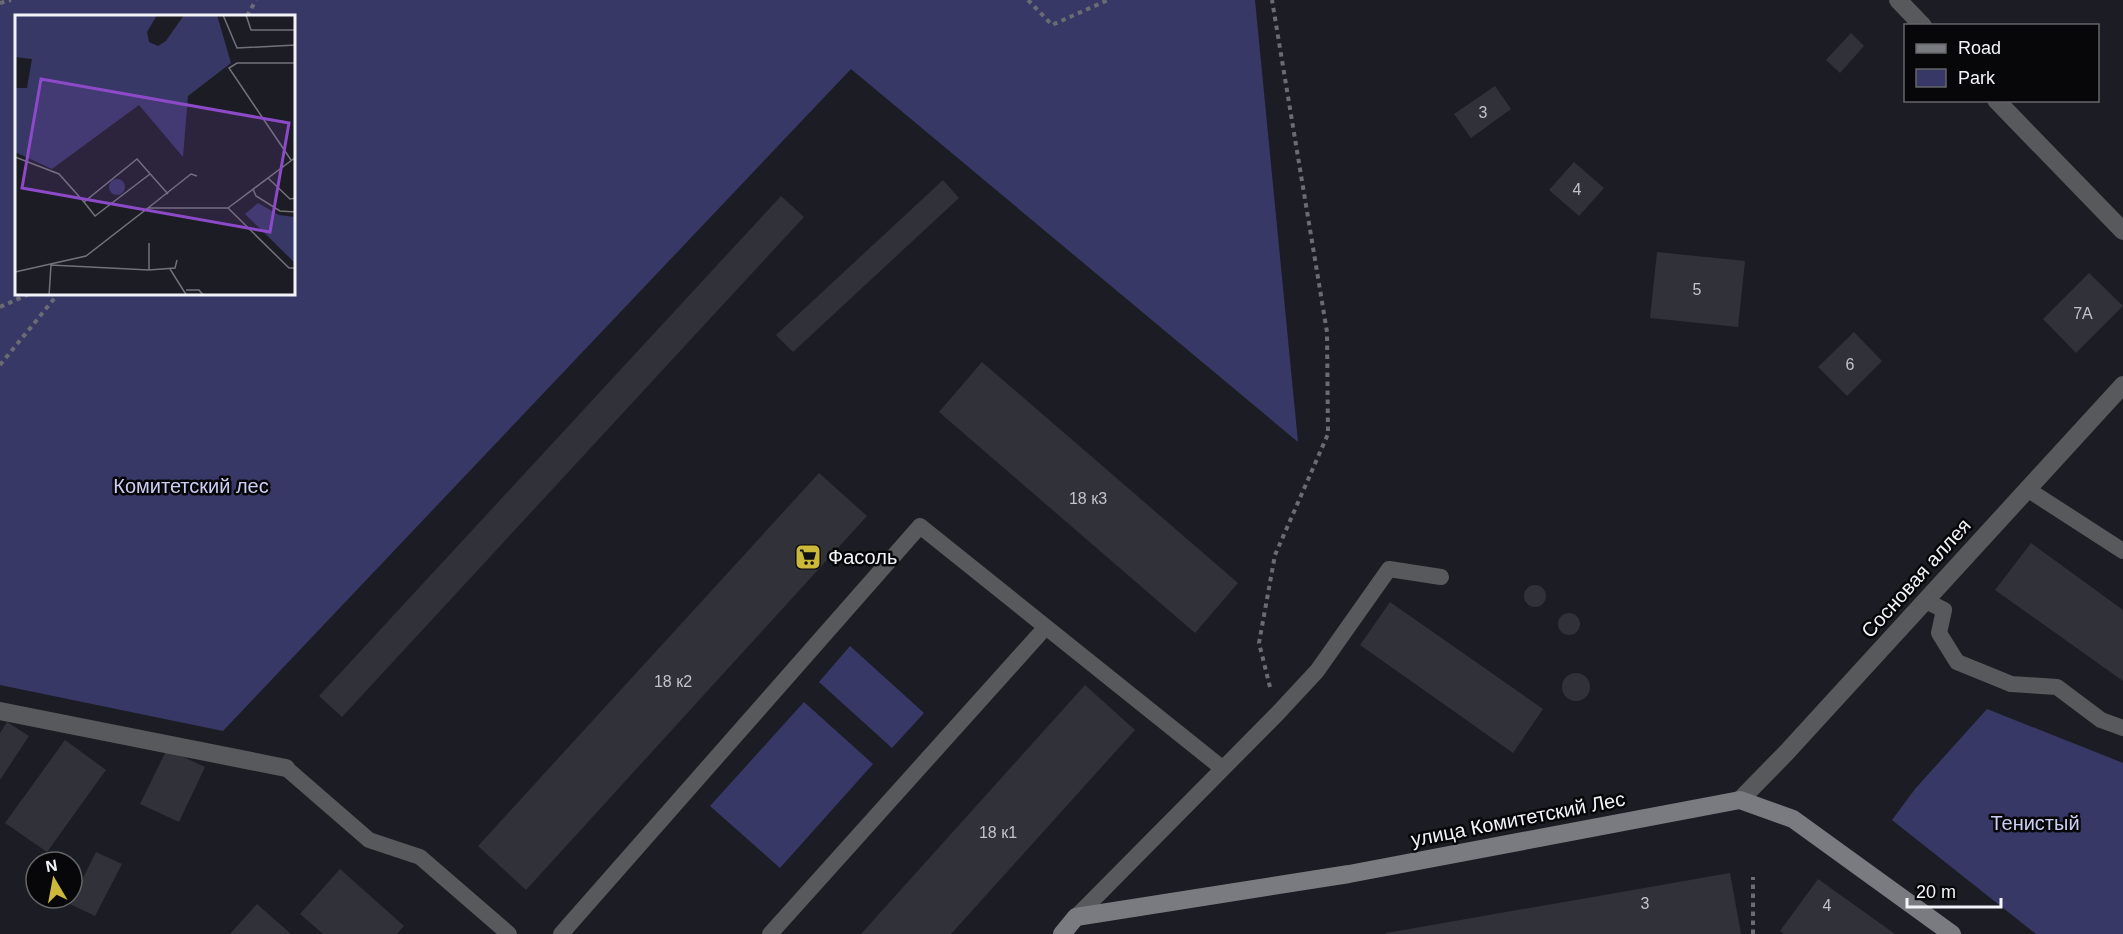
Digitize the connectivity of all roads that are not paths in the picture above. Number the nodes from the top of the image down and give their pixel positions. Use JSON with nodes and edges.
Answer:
{"nodes":[{"id":1,"x":1898,"y":0,"type":"edge"},
{"id":2,"x":1921,"y":24,"type":"edge"},
{"id":3,"x":1998,"y":102,"type":"edge"},
{"id":4,"x":2123,"y":231,"type":"edge"},
{"id":5,"x":2123,"y":385,"type":"edge"},
{"id":6,"x":2028,"y":489,"type":"junction"},
{"id":7,"x":2123,"y":551,"type":"edge"},
{"id":8,"x":1441,"y":578,"type":"dead end"},
{"id":9,"x":1926,"y":601,"type":"junction"},
{"id":10,"x":1045,"y":628,"type":"junction"},
{"id":11,"x":0,"y":711,"type":"edge"},
{"id":12,"x":2123,"y":728,"type":"edge"},
{"id":13,"x":286,"y":768,"type":"joint"},
{"id":14,"x":1222,"y":768,"type":"junction"},
{"id":15,"x":1740,"y":800,"type":"junction"},
{"id":16,"x":1076,"y":917,"type":"junction"},
{"id":17,"x":508,"y":934,"type":"edge"},
{"id":18,"x":561,"y":934,"type":"edge"},
{"id":19,"x":770,"y":934,"type":"edge"},
{"id":20,"x":1062,"y":934,"type":"edge"},
{"id":21,"x":1952,"y":934,"type":"edge"}],
"edges":[{"from":1,"to":2,"type":"street"},
{"from":3,"to":4,"type":"street"},
{"from":5,"to":6,"type":"street","name":"Сосновая аллея"},
{"from":6,"to":7,"type":"lane"},
{"from":6,"to":9,"type":"street","name":"Сосновая аллея"},
{"from":8,"to":14,"type":"lane"},
{"from":9,"to":12,"type":"lane"},
{"from":9,"to":15,"type":"street","name":"Сосновая аллея"},
{"from":10,"to":14,"type":"lane"},
{"from":10,"to":18,"type":"lane"},
{"from":10,"to":19,"type":"lane"},
{"from":11,"to":13,"type":"street"},
{"from":13,"to":17,"type":"lane"},
{"from":14,"to":16,"type":"lane"},
{"from":15,"to":16,"type":"street","name":"улица Комитетский Лес"},
{"from":15,"to":21,"type":"street"},
{"from":16,"to":20,"type":"street"}]}
